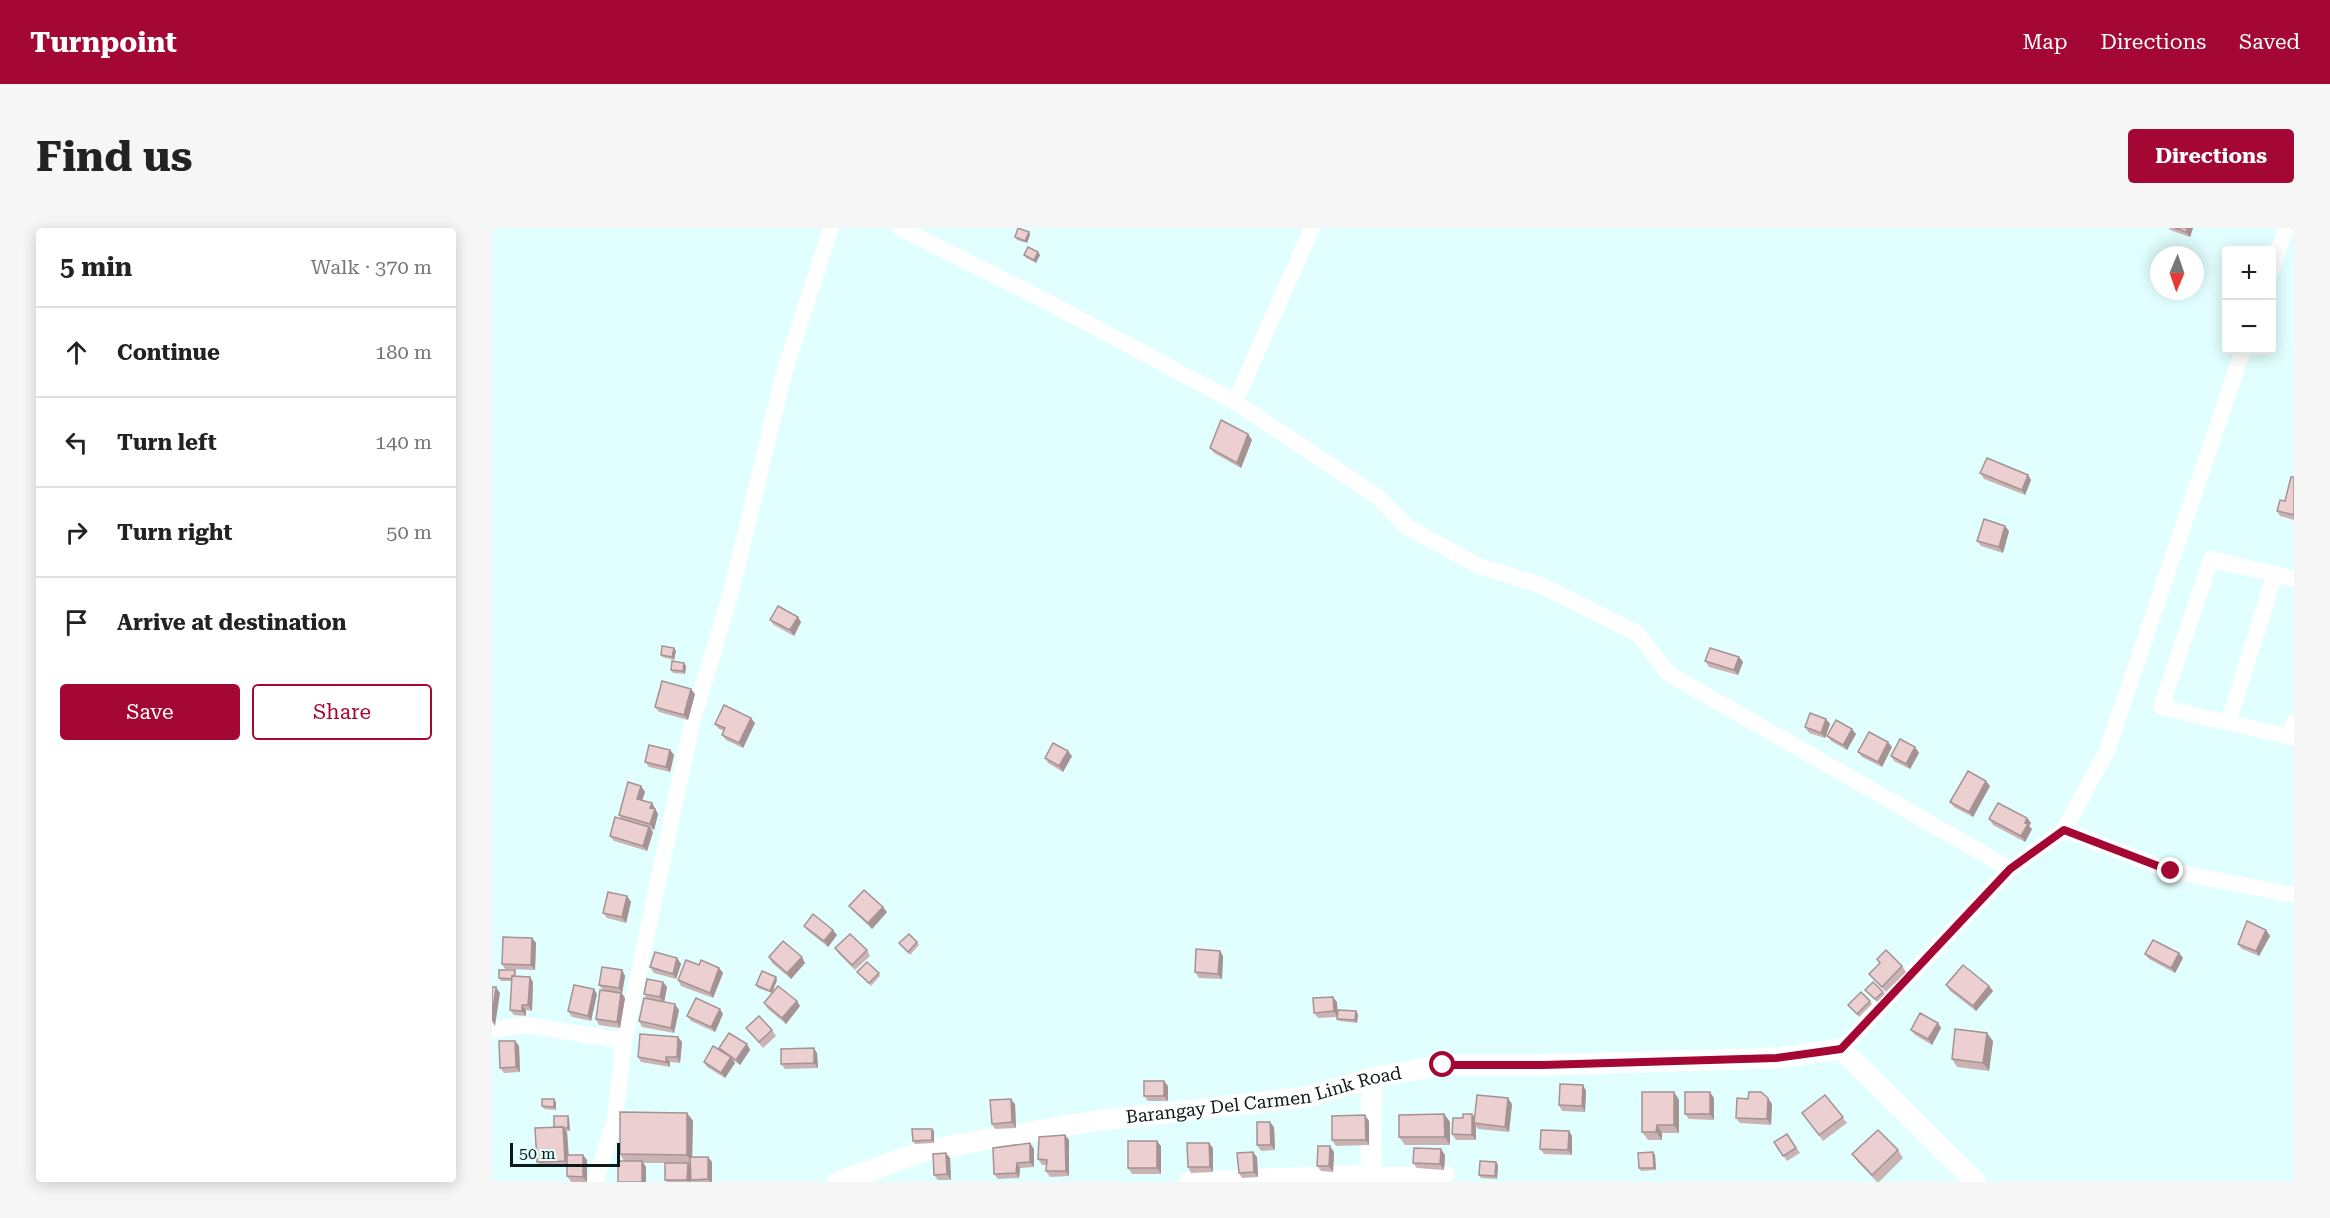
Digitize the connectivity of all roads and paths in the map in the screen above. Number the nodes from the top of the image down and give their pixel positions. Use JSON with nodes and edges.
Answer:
{"nodes":[{"id":1,"x":831,"y":228,"type":"edge"},
{"id":2,"x":900,"y":228,"type":"edge"},
{"id":3,"x":1311,"y":228,"type":"edge"},
{"id":4,"x":2286,"y":228,"type":"edge"},
{"id":5,"x":2276,"y":255,"type":"edge"},
{"id":6,"x":2242,"y":354,"type":"edge"},
{"id":7,"x":1235,"y":402,"type":"junction"},
{"id":8,"x":2275,"y":574,"type":"junction"},
{"id":9,"x":2294,"y":579,"type":"edge"},
{"id":10,"x":2228,"y":723,"type":"junction"},
{"id":11,"x":2292,"y":732,"type":"edge"},
{"id":12,"x":2064,"y":830,"type":"junction"},
{"id":13,"x":2010,"y":869,"type":"junction"},
{"id":14,"x":2294,"y":895,"type":"edge"},
{"id":15,"x":492,"y":1029,"type":"edge"},
{"id":16,"x":624,"y":1041,"type":"junction"},
{"id":17,"x":1841,"y":1049,"type":"junction"},
{"id":18,"x":1372,"y":1078,"type":"junction"},
{"id":19,"x":1447,"y":1174,"type":"dead end"},
{"id":20,"x":1371,"y":1175,"type":"junction"},
{"id":21,"x":595,"y":1182,"type":"edge"},
{"id":22,"x":837,"y":1182,"type":"edge"},
{"id":23,"x":1190,"y":1182,"type":"edge"},
{"id":24,"x":1976,"y":1182,"type":"edge"}],
"edges":[{"from":1,"to":16,"type":"street"},
{"from":2,"to":7,"type":"street"},
{"from":3,"to":7,"type":"street"},
{"from":4,"to":5,"type":"street"},
{"from":6,"to":12,"type":"street"},
{"from":7,"to":13,"type":"street"},
{"from":8,"to":9,"type":"street"},
{"from":8,"to":10,"type":"street"},
{"from":8,"to":10,"type":"street"},
{"from":10,"to":11,"type":"street"},
{"from":12,"to":13,"type":"street"},
{"from":12,"to":14,"type":"street"},
{"from":13,"to":17,"type":"street"},
{"from":15,"to":16,"type":"street"},
{"from":16,"to":21,"type":"street"},
{"from":17,"to":18,"type":"street","name":"Barangay Del Carmen Link Road"},
{"from":17,"to":24,"type":"street"},
{"from":18,"to":20,"type":"street"},
{"from":18,"to":22,"type":"street","name":"Barangay Del Carmen Link Road"},
{"from":19,"to":20,"type":"street"},
{"from":20,"to":23,"type":"street"}]}
